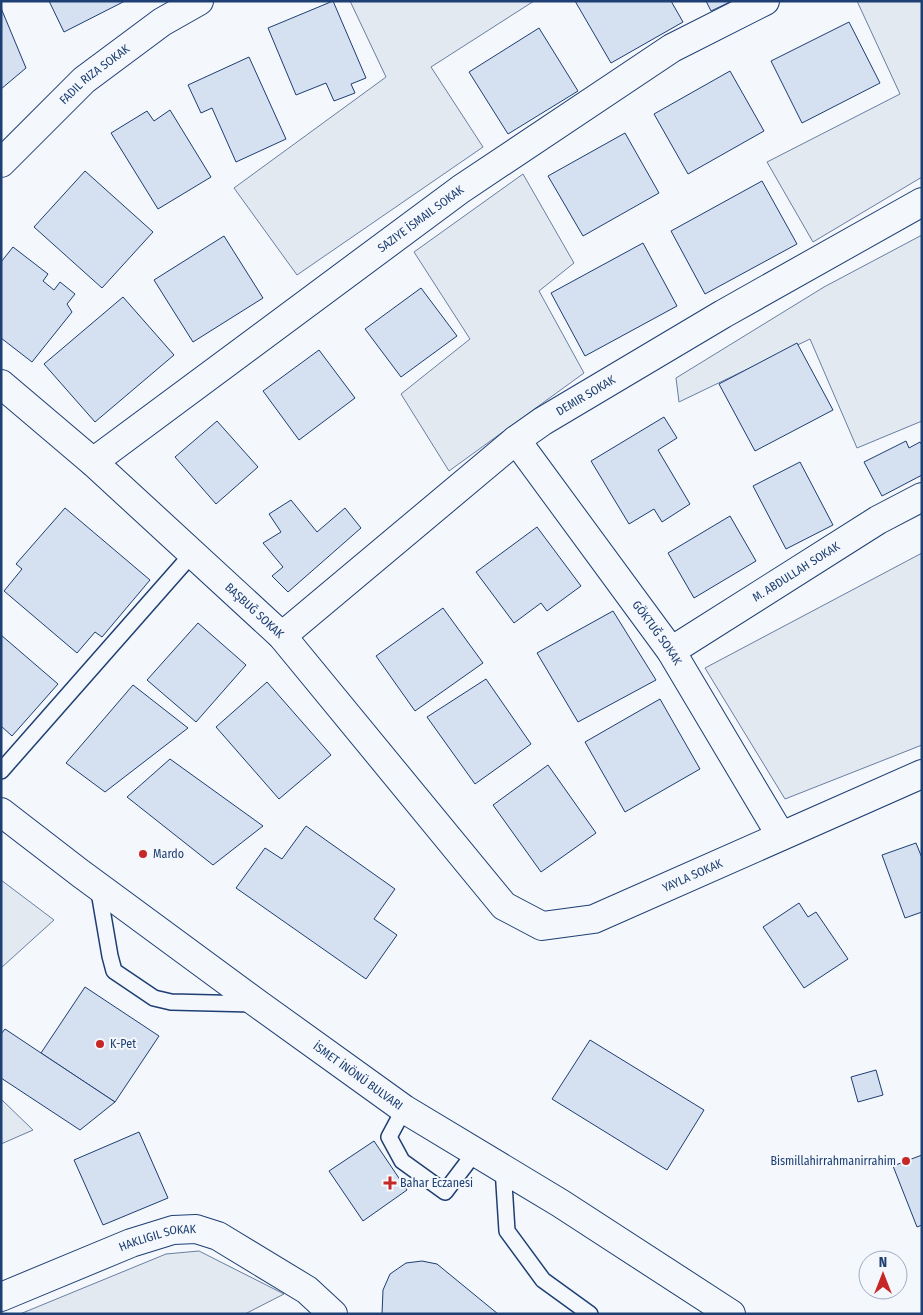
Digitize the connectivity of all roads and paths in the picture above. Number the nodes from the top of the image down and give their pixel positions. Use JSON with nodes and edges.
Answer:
{"nodes":[{"id":1,"x":200,"y":1,"type":"edge"},
{"id":2,"x":765,"y":1,"type":"edge"},
{"id":3,"x":1,"y":162,"type":"edge"},
{"id":4,"x":922,"y":202,"type":"edge"},
{"id":5,"x":1,"y":384,"type":"edge"},
{"id":6,"x":516,"y":440,"type":"junction"},
{"id":7,"x":93,"y":462,"type":"junction"},
{"id":8,"x":922,"y":497,"type":"edge"},
{"id":9,"x":192,"y":554,"type":"junction"},
{"id":10,"x":282,"y":636,"type":"junction"},
{"id":11,"x":671,"y":650,"type":"junction"},
{"id":12,"x":1,"y":771,"type":"edge"},
{"id":13,"x":922,"y":774,"type":"edge"},
{"id":14,"x":1,"y":812,"type":"edge"},
{"id":15,"x":781,"y":836,"type":"junction"},
{"id":16,"x":474,"y":868,"type":"joint"},
{"id":17,"x":97,"y":884,"type":"junction"},
{"id":18,"x":258,"y":1004,"type":"junction"},
{"id":19,"x":404,"y":1109,"type":"junction"},
{"id":20,"x":476,"y":1151,"type":"junction"},
{"id":21,"x":503,"y":1168,"type":"junction"},
{"id":22,"x":1,"y":1297,"type":"edge"},
{"id":23,"x":333,"y":1314,"type":"edge"},
{"id":24,"x":590,"y":1314,"type":"edge"},
{"id":25,"x":731,"y":1314,"type":"edge"}],
"edges":[{"from":1,"to":3,"type":"street"},
{"from":2,"to":7,"type":"street","name":"SAZIYE İSMAIL SOKAK"},
{"from":4,"to":6,"type":"street","name":"DEMIR SOKAK"},
{"from":5,"to":7,"type":"street","name":"BAŞBUĞ SOKAK"},
{"from":6,"to":10,"type":"street","name":"DEMIR SOKAK"},
{"from":6,"to":11,"type":"street","name":"GÖKTUĞ SOKAK"},
{"from":7,"to":9,"type":"street","name":"BAŞBUĞ SOKAK"},
{"from":8,"to":11,"type":"street","name":"M. ABDULLAH SOKAK"},
{"from":9,"to":10,"type":"street","name":"BAŞBUĞ SOKAK"},
{"from":9,"to":12,"type":"lane"},
{"from":10,"to":16,"type":"street","name":"BAŞBUĞ SOKAK"},
{"from":11,"to":15,"type":"street","name":"GÖKTUĞ SOKAK"},
{"from":13,"to":15,"type":"street","name":"YAYLA SOKAK"},
{"from":14,"to":17,"type":"street"},
{"from":15,"to":16,"type":"street","name":"YAYLA SOKAK"},
{"from":17,"to":18,"type":"street"},
{"from":17,"to":18,"type":"lane"},
{"from":18,"to":19,"type":"street"},
{"from":19,"to":20,"type":"street"},
{"from":19,"to":20,"type":"lane"},
{"from":20,"to":21,"type":"street"},
{"from":21,"to":24,"type":"lane"},
{"from":21,"to":25,"type":"street"},
{"from":22,"to":23,"type":"street"}]}
